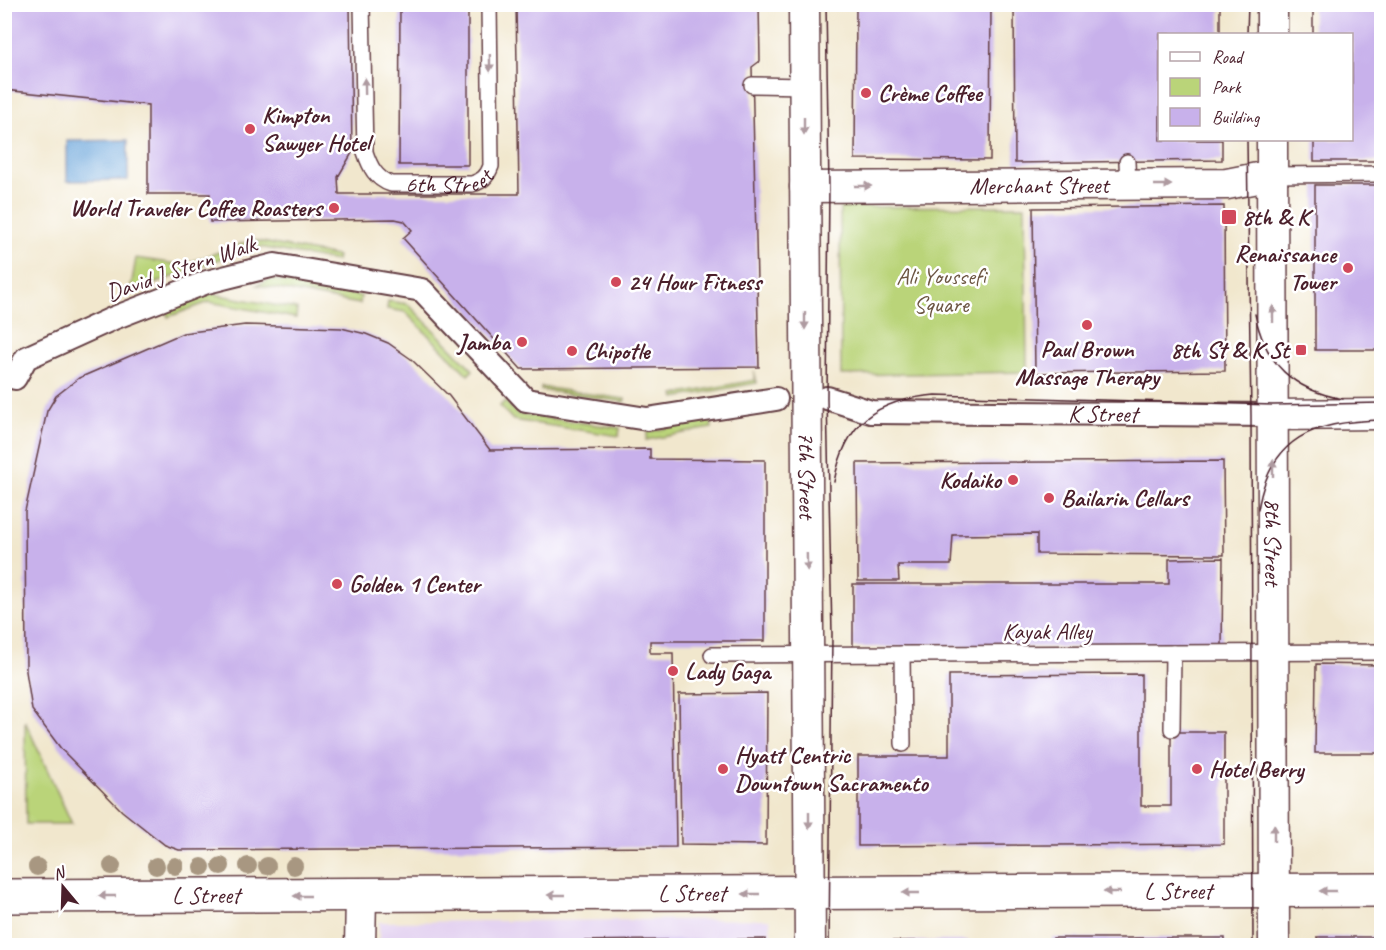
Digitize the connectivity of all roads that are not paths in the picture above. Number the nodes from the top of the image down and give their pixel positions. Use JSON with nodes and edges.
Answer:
{"nodes":[{"id":1,"x":489,"y":4,"type":"edge"},
{"id":2,"x":804,"y":4,"type":"edge"},
{"id":3,"x":1272,"y":4,"type":"edge"},
{"id":4,"x":359,"y":7,"type":"edge"},
{"id":5,"x":1272,"y":33,"type":"edge"},
{"id":6,"x":752,"y":85,"type":"dead end"},
{"id":7,"x":804,"y":86,"type":"junction"},
{"id":8,"x":1272,"y":141,"type":"edge"},
{"id":9,"x":1382,"y":174,"type":"edge"},
{"id":10,"x":1273,"y":175,"type":"junction"},
{"id":11,"x":805,"y":187,"type":"junction"},
{"id":12,"x":10,"y":376,"type":"edge"},
{"id":13,"x":827,"y":398,"type":"dead end"},
{"id":14,"x":776,"y":399,"type":"dead end"},
{"id":15,"x":1382,"y":414,"type":"edge"},
{"id":16,"x":1273,"y":415,"type":"junction"},
{"id":17,"x":1274,"y":652,"type":"junction"},
{"id":18,"x":1382,"y":652,"type":"edge"},
{"id":19,"x":1173,"y":653,"type":"junction"},
{"id":20,"x":808,"y":654,"type":"junction"},
{"id":21,"x":902,"y":654,"type":"junction"},
{"id":22,"x":712,"y":655,"type":"dead end"},
{"id":23,"x":1172,"y":729,"type":"dead end"},
{"id":24,"x":903,"y":744,"type":"dead end"},
{"id":25,"x":1275,"y":891,"type":"junction"},
{"id":26,"x":1382,"y":891,"type":"edge"},
{"id":27,"x":809,"y":894,"type":"junction"},
{"id":28,"x":4,"y":896,"type":"edge"},
{"id":29,"x":361,"y":896,"type":"junction"},
{"id":30,"x":360,"y":945,"type":"edge"},
{"id":31,"x":810,"y":945,"type":"edge"},
{"id":32,"x":1275,"y":945,"type":"edge"}],
"edges":[{"from":1,"to":4,"type":"lane","name":"6th Street","one_way":true},
{"from":2,"to":7,"type":"street","name":"7th Street"},
{"from":3,"to":5,"type":"street"},
{"from":6,"to":7,"type":"lane"},
{"from":7,"to":11,"type":"street","name":"7th Street","one_way":true},
{"from":8,"to":10,"type":"street","name":"8th Street"},
{"from":9,"to":10,"type":"lane"},
{"from":11,"to":10,"type":"street","name":"Merchant Street","one_way":true},
{"from":16,"to":10,"type":"street","name":"8th Street","one_way":true},
{"from":11,"to":20,"type":"street","name":"7th Street","one_way":true},
{"from":12,"to":14,"type":"street","name":"David J Stern Walk"},
{"from":13,"to":16,"type":"street","name":"K Street"},
{"from":15,"to":16,"type":"street","name":"K Street"},
{"from":17,"to":16,"type":"street","name":"8th Street","one_way":true},
{"from":17,"to":18,"type":"lane","name":"Kayak Alley"},
{"from":17,"to":19,"type":"lane","name":"Kayak Alley"},
{"from":25,"to":17,"type":"street","name":"8th Street","one_way":true},
{"from":19,"to":21,"type":"lane","name":"Kayak Alley"},
{"from":19,"to":23,"type":"lane"},
{"from":20,"to":21,"type":"lane","name":"Kayak Alley"},
{"from":20,"to":22,"type":"lane","name":"Kayak Alley"},
{"from":20,"to":27,"type":"street","name":"7th Street","one_way":true},
{"from":21,"to":24,"type":"lane"},
{"from":26,"to":25,"type":"main road","name":"L Street","one_way":true},
{"from":25,"to":27,"type":"main road","name":"L Street","one_way":true},
{"from":25,"to":32,"type":"street","name":"8th Street"},
{"from":27,"to":29,"type":"main road","name":"L Street","one_way":true},
{"from":27,"to":31,"type":"street","name":"7th Street"},
{"from":29,"to":28,"type":"main road","name":"L Street","one_way":true},
{"from":29,"to":30,"type":"street"}]}
